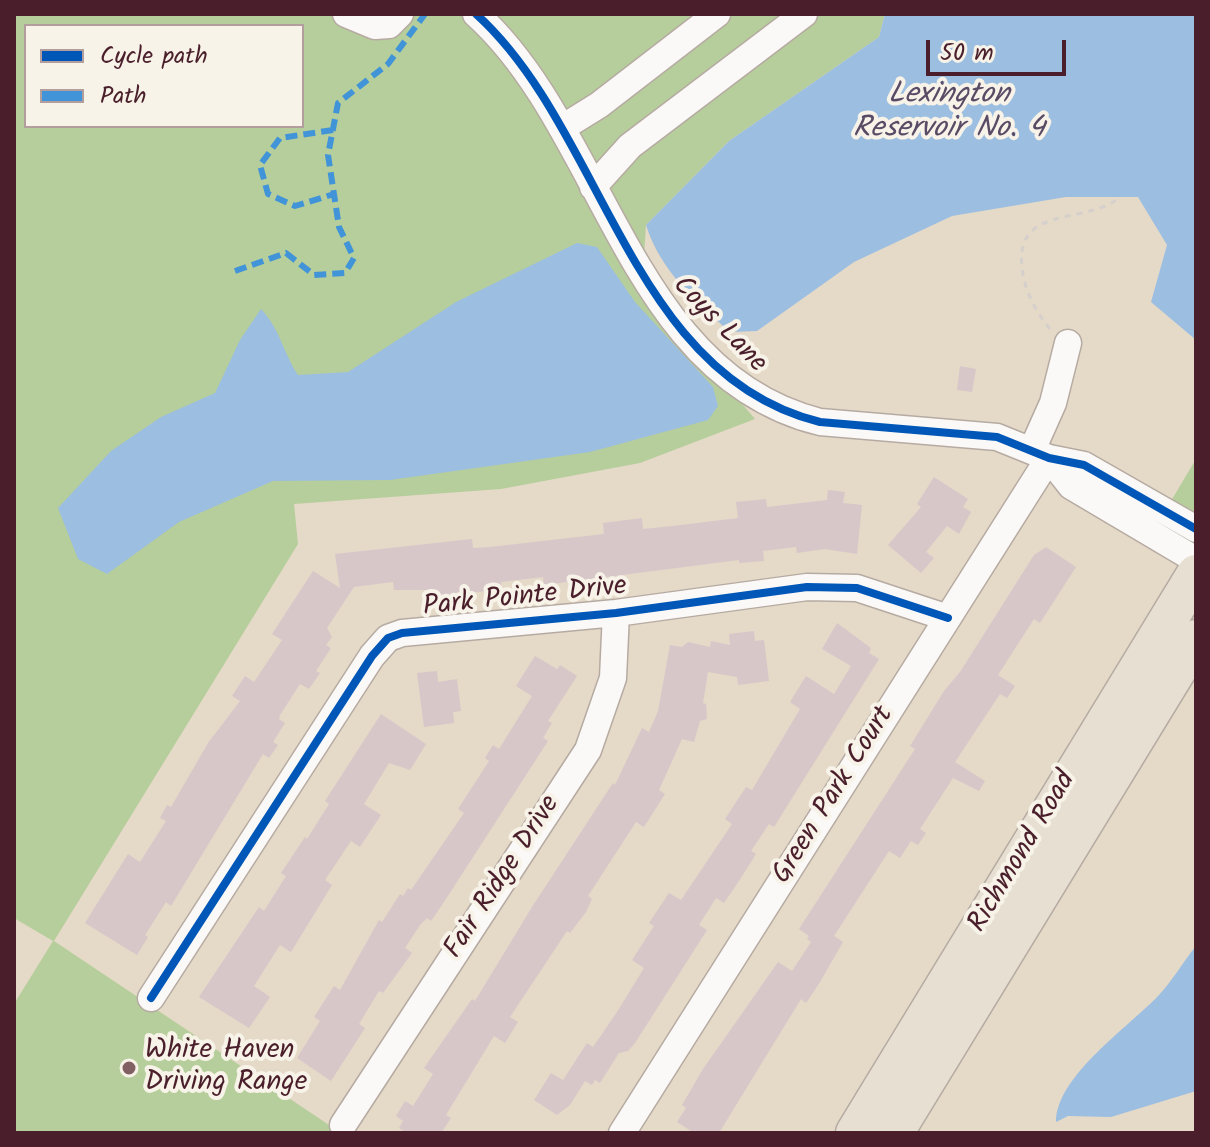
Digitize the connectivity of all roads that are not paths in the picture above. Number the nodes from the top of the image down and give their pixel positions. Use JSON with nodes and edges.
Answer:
{"nodes":[{"id":1,"x":346,"y":14,"type":"edge"},
{"id":2,"x":400,"y":14,"type":"edge"},
{"id":3,"x":476,"y":14,"type":"edge"},
{"id":4,"x":717,"y":14,"type":"edge"},
{"id":5,"x":804,"y":14,"type":"edge"},
{"id":6,"x":562,"y":128,"type":"junction"},
{"id":7,"x":593,"y":187,"type":"junction"},
{"id":8,"x":1068,"y":343,"type":"road end"},
{"id":9,"x":1040,"y":454,"type":"junction"},
{"id":10,"x":1196,"y":529,"type":"edge"},
{"id":11,"x":1196,"y":560,"type":"edge"},
{"id":12,"x":1196,"y":574,"type":"edge"},
{"id":13,"x":616,"y":613,"type":"junction"},
{"id":14,"x":948,"y":618,"type":"junction"},
{"id":15,"x":1196,"y":639,"type":"edge"},
{"id":16,"x":151,"y":998,"type":"dead end"},
{"id":17,"x":343,"y":1125,"type":"dead end"},
{"id":18,"x":622,"y":1133,"type":"edge"},
{"id":19,"x":855,"y":1133,"type":"edge"},
{"id":20,"x":894,"y":1133,"type":"edge"}],
"edges":[{"from":1,"to":2,"type":"street"},
{"from":3,"to":6,"type":"street","name":"Coys Lane"},
{"from":4,"to":6,"type":"street"},
{"from":5,"to":7,"type":"street"},
{"from":6,"to":7,"type":"street","name":"Coys Lane"},
{"from":7,"to":9,"type":"street","name":"Coys Lane"},
{"from":8,"to":9,"type":"street","name":"Green Park Court"},
{"from":9,"to":10,"type":"street","name":"Coys Lane"},
{"from":9,"to":11,"type":"street"},
{"from":9,"to":14,"type":"street","name":"Green Park Court"},
{"from":12,"to":19,"type":"highway","name":"Richmond Road"},
{"from":13,"to":14,"type":"street","name":"Park Pointe Drive"},
{"from":13,"to":16,"type":"street","name":"Park Pointe Drive"},
{"from":13,"to":17,"type":"street","name":"Fair Ridge Drive"},
{"from":14,"to":18,"type":"street","name":"Green Park Court"},
{"from":15,"to":20,"type":"highway","name":"Richmond Road"}]}
